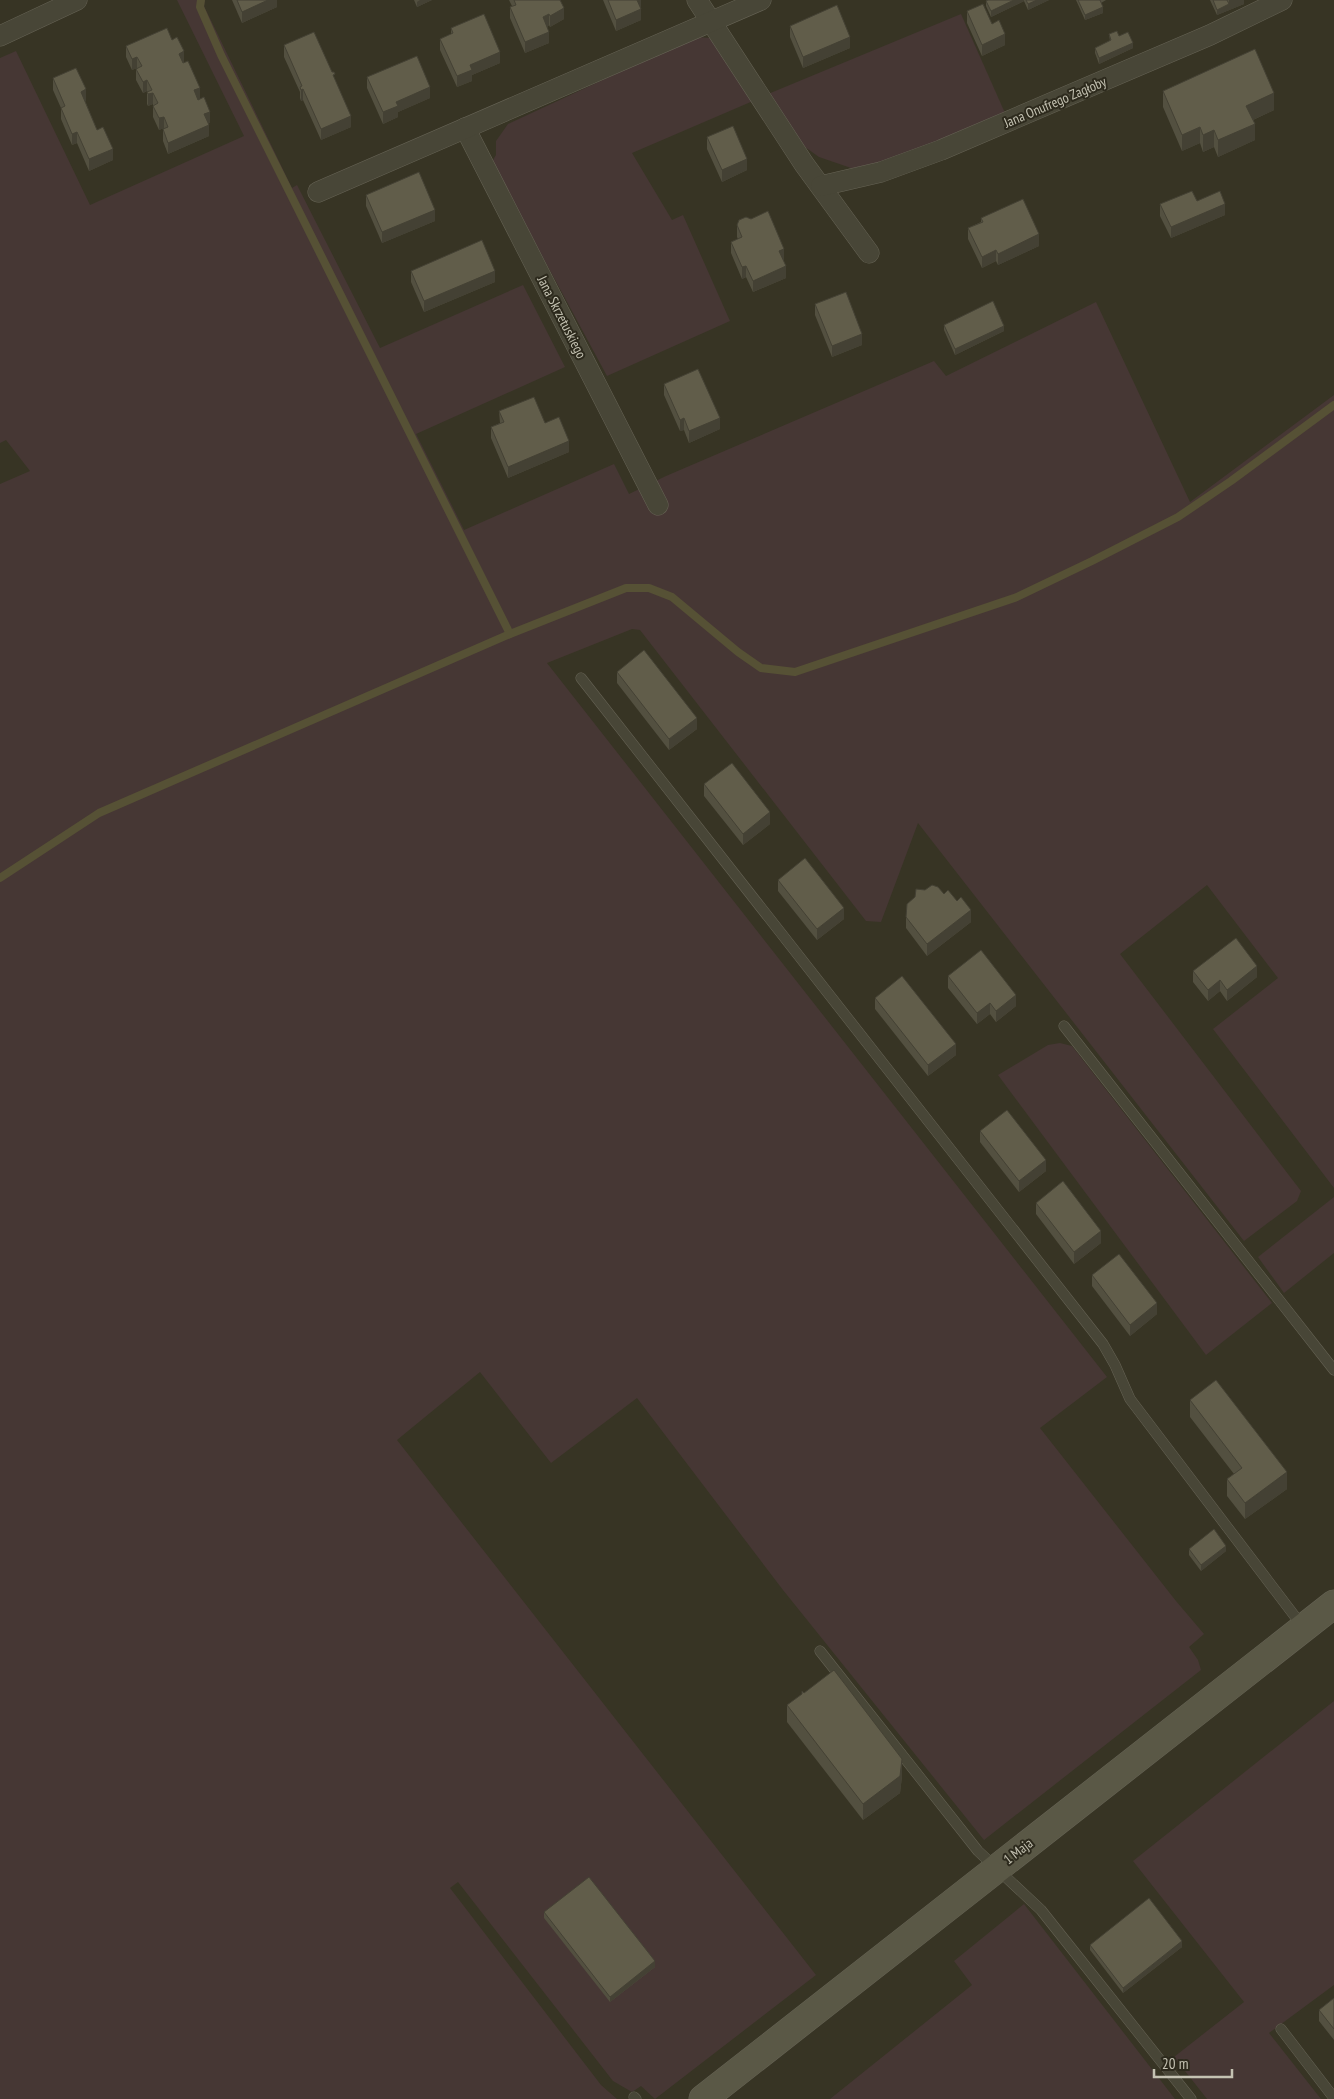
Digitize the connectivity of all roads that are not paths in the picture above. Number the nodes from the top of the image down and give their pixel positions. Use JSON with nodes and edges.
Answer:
{"nodes":[{"id":1,"x":77,"y":0,"type":"edge"},
{"id":2,"x":697,"y":0,"type":"edge"},
{"id":3,"x":761,"y":0,"type":"edge"},
{"id":4,"x":1282,"y":0,"type":"edge"},
{"id":5,"x":711,"y":22,"type":"junction"},
{"id":6,"x":0,"y":36,"type":"edge"},
{"id":7,"x":465,"y":128,"type":"junction"},
{"id":8,"x":821,"y":186,"type":"junction"},
{"id":9,"x":318,"y":192,"type":"dead end"},
{"id":10,"x":869,"y":253,"type":"dead end"},
{"id":11,"x":658,"y":505,"type":"dead end"},
{"id":12,"x":581,"y":678,"type":"dead end"},
{"id":13,"x":1064,"y":1026,"type":"dead end"},
{"id":14,"x":1334,"y":1370,"type":"edge"},
{"id":15,"x":1334,"y":1604,"type":"edge"},
{"id":16,"x":1304,"y":1628,"type":"junction"},
{"id":17,"x":820,"y":1652,"type":"dead end"},
{"id":18,"x":997,"y":1868,"type":"junction"},
{"id":19,"x":1280,"y":2029,"type":"dead end"},
{"id":20,"x":1334,"y":2098,"type":"edge"},
{"id":21,"x":703,"y":2099,"type":"edge"},
{"id":22,"x":1191,"y":2099,"type":"edge"}],
"edges":[{"from":1,"to":6,"type":"street"},
{"from":2,"to":5,"type":"street"},
{"from":3,"to":5,"type":"street"},
{"from":4,"to":8,"type":"street","name":"Jana Onufrego Zagłoby"},
{"from":5,"to":7,"type":"street"},
{"from":5,"to":8,"type":"street"},
{"from":7,"to":9,"type":"street"},
{"from":7,"to":11,"type":"street","name":"Jana Skrzetuskiego"},
{"from":8,"to":10,"type":"street"},
{"from":12,"to":16,"type":"lane"},
{"from":13,"to":14,"type":"lane"},
{"from":15,"to":16,"type":"main road","name":"1 Maja"},
{"from":16,"to":18,"type":"main road","name":"1 Maja"},
{"from":17,"to":18,"type":"lane"},
{"from":18,"to":21,"type":"main road","name":"1 Maja"},
{"from":18,"to":22,"type":"lane"},
{"from":19,"to":20,"type":"lane"}]}
